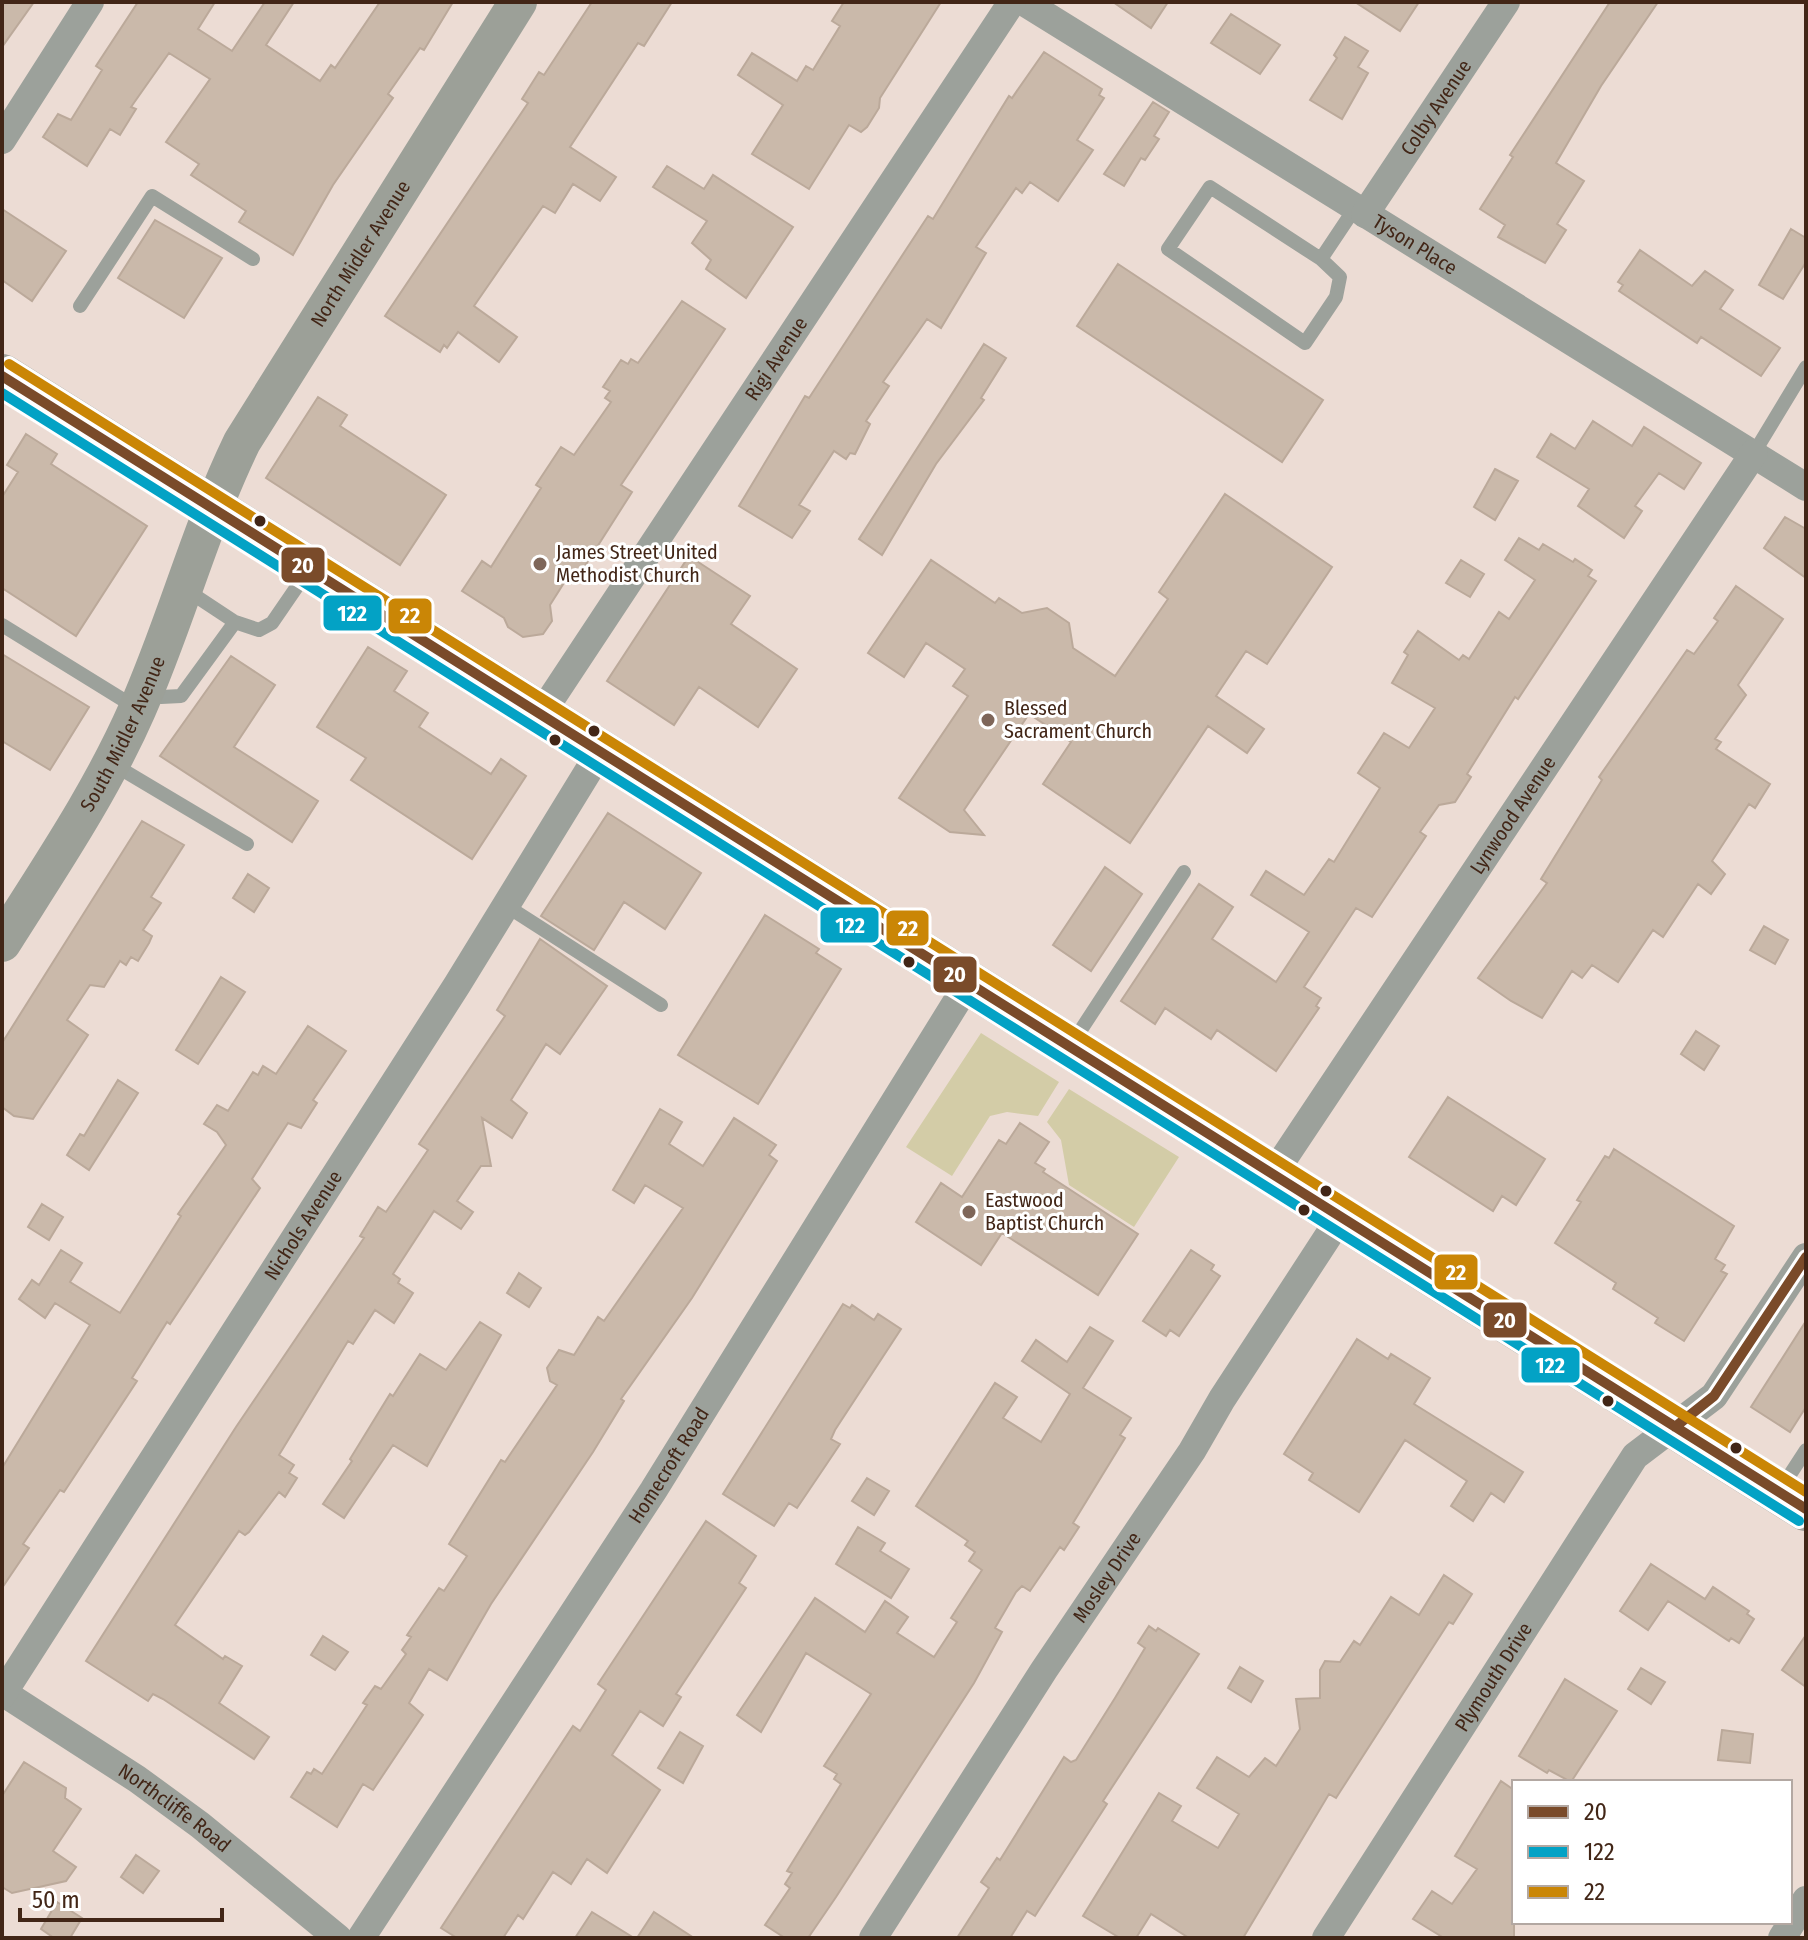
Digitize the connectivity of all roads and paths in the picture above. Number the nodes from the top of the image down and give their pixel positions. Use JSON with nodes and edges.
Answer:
{"nodes":[{"id":1,"x":90,"y":2,"type":"edge"},
{"id":2,"x":518,"y":2,"type":"edge"},
{"id":3,"x":1012,"y":2,"type":"edge"},
{"id":4,"x":1024,"y":2,"type":"edge"},
{"id":5,"x":1506,"y":2,"type":"edge"},
{"id":6,"x":6,"y":126,"type":"edge"},
{"id":7,"x":1360,"y":211,"type":"junction"},
{"id":8,"x":253,"y":259,"type":"dead end"},
{"id":9,"x":1321,"y":259,"type":"junction"},
{"id":10,"x":80,"y":306,"type":"dead end"},
{"id":11,"x":1806,"y":367,"type":"edge"},
{"id":12,"x":2,"y":376,"type":"edge"},
{"id":13,"x":1754,"y":453,"type":"junction"},
{"id":14,"x":1806,"y":487,"type":"edge"},
{"id":15,"x":211,"y":508,"type":"junction"},
{"id":16,"x":309,"y":569,"type":"junction"},
{"id":17,"x":182,"y":587,"type":"junction"},
{"id":18,"x":235,"y":622,"type":"junction"},
{"id":19,"x":2,"y":625,"type":"edge"},
{"id":20,"x":142,"y":698,"type":"junction"},
{"id":21,"x":541,"y":714,"type":"junction"},
{"id":22,"x":600,"y":752,"type":"junction"},
{"id":23,"x":111,"y":763,"type":"junction"},
{"id":24,"x":247,"y":844,"type":"dead end"},
{"id":25,"x":1184,"y":872,"type":"dead end"},
{"id":26,"x":505,"y":905,"type":"junction"},
{"id":27,"x":2,"y":943,"type":"edge"},
{"id":28,"x":967,"y":985,"type":"junction"},
{"id":29,"x":661,"y":1005,"type":"dead end"},
{"id":30,"x":1068,"y":1049,"type":"junction"},
{"id":31,"x":1272,"y":1176,"type":"junction"},
{"id":32,"x":1340,"y":1218,"type":"junction"},
{"id":33,"x":1806,"y":1257,"type":"edge"},
{"id":34,"x":1675,"y":1427,"type":"junction"},
{"id":35,"x":1806,"y":1450,"type":"edge"},
{"id":36,"x":1792,"y":1500,"type":"edge"},
{"id":37,"x":3,"y":1693,"type":"edge"},
{"id":38,"x":1806,"y":1900,"type":"edge"},
{"id":39,"x":1792,"y":1922,"type":"edge"},
{"id":40,"x":338,"y":1938,"type":"edge"},
{"id":41,"x":361,"y":1938,"type":"edge"},
{"id":42,"x":873,"y":1938,"type":"edge"},
{"id":43,"x":1326,"y":1938,"type":"edge"}],
"edges":[{"from":1,"to":6,"type":"street"},
{"from":2,"to":15,"type":"main road","name":"North Midler Avenue"},
{"from":3,"to":21,"type":"street","name":"Rigi Avenue"},
{"from":4,"to":7,"type":"street","name":"Tyson Place"},
{"from":5,"to":7,"type":"street","name":"Colby Avenue"},
{"from":7,"to":9,"type":"lane"},
{"from":7,"to":13,"type":"street","name":"Tyson Place"},
{"from":8,"to":10,"type":"lane"},
{"from":9,"to":9,"type":"lane"},
{"from":11,"to":13,"type":"lane"},
{"from":12,"to":15,"type":"main road"},
{"from":13,"to":14,"type":"street","name":"Tyson Place"},
{"from":13,"to":31,"type":"street","name":"Lynwood Avenue"},
{"from":15,"to":16,"type":"main road"},
{"from":15,"to":17,"type":"main road","name":"South Midler Avenue"},
{"from":16,"to":18,"type":"lane"},
{"from":16,"to":21,"type":"main road"},
{"from":17,"to":18,"type":"lane"},
{"from":17,"to":20,"type":"main road","name":"South Midler Avenue"},
{"from":18,"to":20,"type":"lane"},
{"from":19,"to":20,"type":"lane"},
{"from":20,"to":23,"type":"main road","name":"South Midler Avenue"},
{"from":21,"to":22,"type":"main road"},
{"from":22,"to":26,"type":"street","name":"Nichols Avenue"},
{"from":22,"to":28,"type":"main road"},
{"from":23,"to":24,"type":"lane"},
{"from":23,"to":27,"type":"main road","name":"South Midler Avenue"},
{"from":25,"to":30,"type":"lane"},
{"from":26,"to":29,"type":"lane"},
{"from":26,"to":37,"type":"street","name":"Nichols Avenue"},
{"from":28,"to":30,"type":"main road"},
{"from":28,"to":41,"type":"street","name":"Homecroft Road"},
{"from":30,"to":31,"type":"main road"},
{"from":31,"to":32,"type":"main road"},
{"from":32,"to":34,"type":"main road"},
{"from":32,"to":42,"type":"street","name":"Mosley Drive"},
{"from":33,"to":34,"type":"street","name":"Plymouth Drive"},
{"from":34,"to":36,"type":"main road"},
{"from":34,"to":43,"type":"street","name":"Plymouth Drive"},
{"from":35,"to":36,"type":"lane"},
{"from":37,"to":40,"type":"street","name":"Northcliffe Road"},
{"from":38,"to":39,"type":"street"}]}
